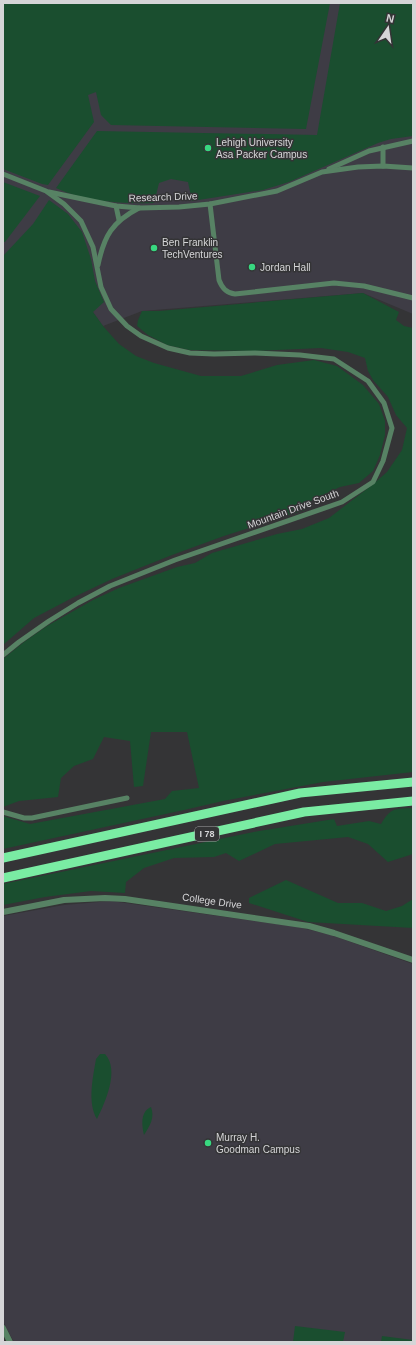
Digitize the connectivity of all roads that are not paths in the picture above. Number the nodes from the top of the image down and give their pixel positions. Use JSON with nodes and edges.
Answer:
{"nodes":[{"id":1,"x":413,"y":141,"type":"edge"},
{"id":2,"x":383,"y":147,"type":"junction"},
{"id":3,"x":383,"y":166,"type":"junction"},
{"id":4,"x":413,"y":168,"type":"edge"},
{"id":5,"x":322,"y":172,"type":"junction"},
{"id":6,"x":3,"y":174,"type":"edge"},
{"id":7,"x":46,"y":191,"type":"junction"},
{"id":8,"x":210,"y":204,"type":"junction"},
{"id":9,"x":116,"y":206,"type":"junction"},
{"id":10,"x":140,"y":208,"type":"junction"},
{"id":11,"x":119,"y":220,"type":"junction"},
{"id":12,"x":97,"y":268,"type":"junction"},
{"id":13,"x":413,"y":298,"type":"edge"},
{"id":14,"x":3,"y":655,"type":"edge"},
{"id":15,"x":413,"y":782,"type":"edge"},
{"id":16,"x":127,"y":798,"type":"dead end"},
{"id":17,"x":413,"y":801,"type":"edge"},
{"id":18,"x":3,"y":812,"type":"edge"},
{"id":19,"x":3,"y":858,"type":"edge"},
{"id":20,"x":3,"y":878,"type":"edge"},
{"id":21,"x":3,"y":912,"type":"edge"},
{"id":22,"x":413,"y":960,"type":"edge"},
{"id":23,"x":3,"y":1328,"type":"edge"},
{"id":24,"x":10,"y":1342,"type":"edge"}],
"edges":[{"from":1,"to":2,"type":"street"},
{"from":2,"to":3,"type":"street"},
{"from":2,"to":5,"type":"street"},
{"from":3,"to":4,"type":"street","name":"Research Drive"},
{"from":3,"to":5,"type":"street","name":"Research Drive"},
{"from":5,"to":8,"type":"street","name":"Research Drive"},
{"from":6,"to":7,"type":"street","name":"Mountain Drive South"},
{"from":7,"to":9,"type":"street","name":"Research Drive"},
{"from":7,"to":12,"type":"street","name":"Mountain Drive South"},
{"from":8,"to":10,"type":"street","name":"Research Drive"},
{"from":8,"to":13,"type":"street","name":"Research Drive"},
{"from":9,"to":10,"type":"street","name":"Research Drive"},
{"from":9,"to":11,"type":"street"},
{"from":10,"to":11,"type":"street","name":"Mountain Drive South"},
{"from":11,"to":12,"type":"street","name":"Mountain Drive South"},
{"from":12,"to":14,"type":"street","name":"Mountain Drive South"},
{"from":15,"to":19,"type":"highway","number":"I 78"},
{"from":16,"to":18,"type":"street"},
{"from":17,"to":20,"type":"highway","number":"I 78"},
{"from":21,"to":22,"type":"street","name":"College Drive"},
{"from":23,"to":24,"type":"street"}]}
